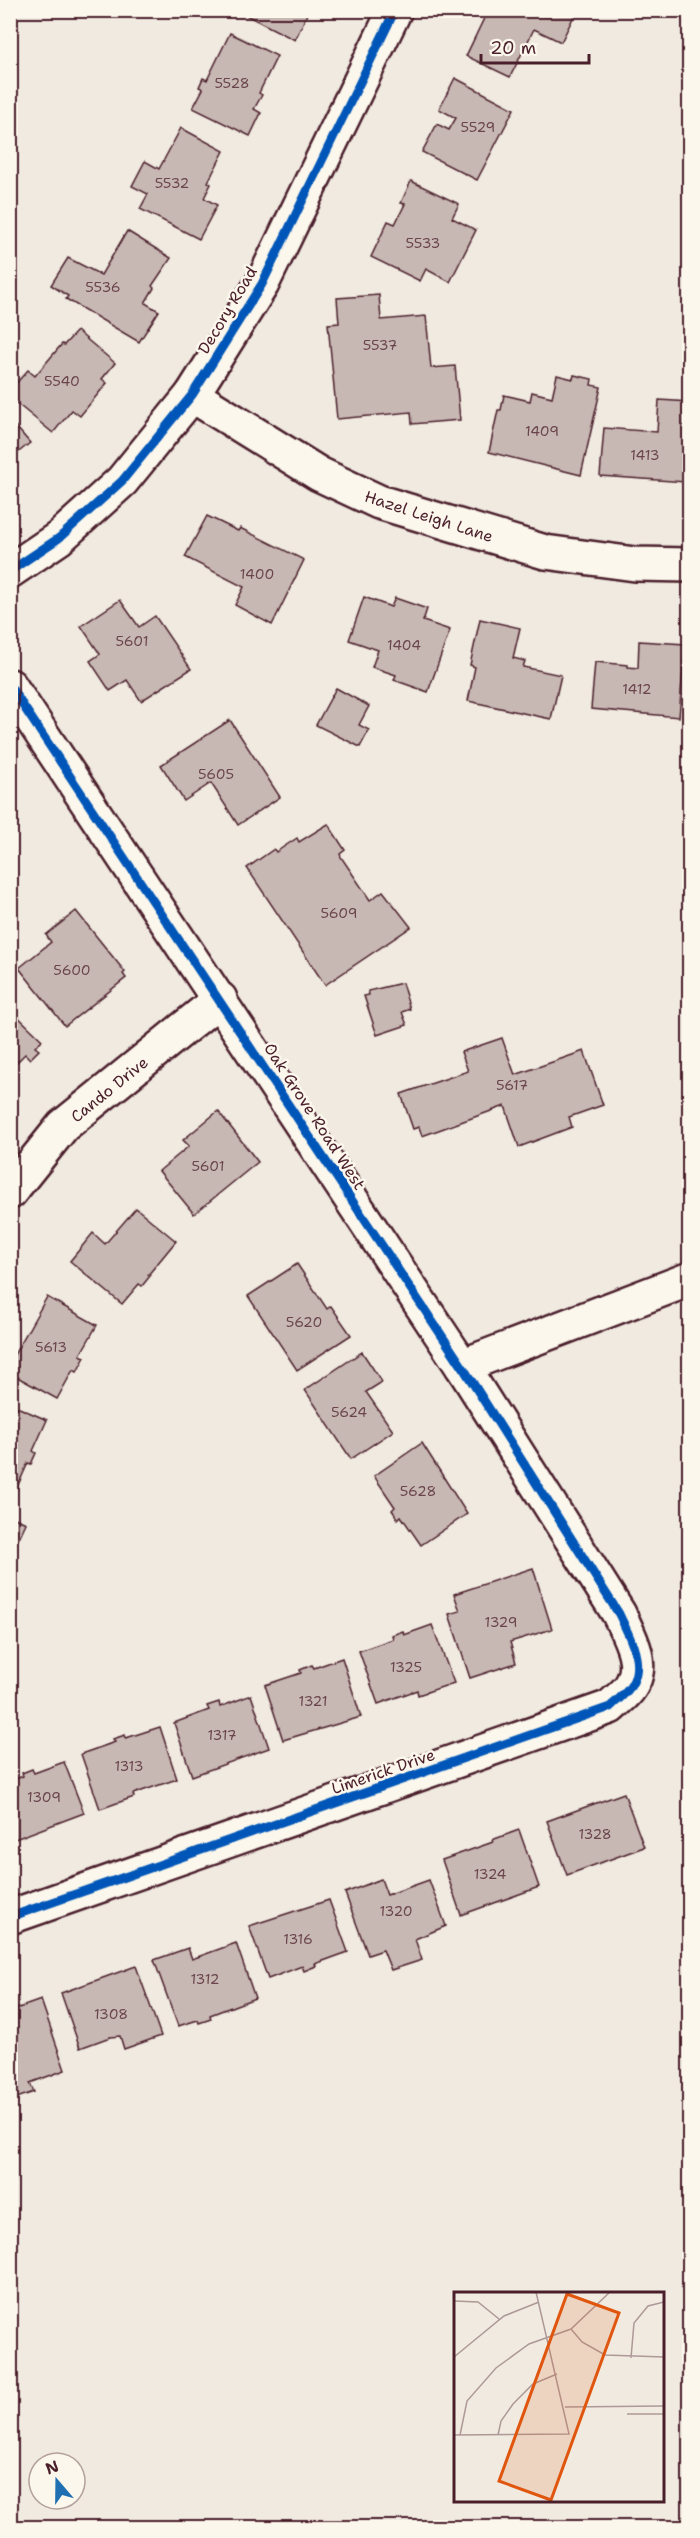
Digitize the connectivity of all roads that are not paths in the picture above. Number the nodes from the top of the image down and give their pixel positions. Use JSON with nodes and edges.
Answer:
{"nodes":[{"id":1,"x":395,"y":10,"type":"edge"},
{"id":2,"x":192,"y":395,"type":"junction"},
{"id":3,"x":690,"y":565,"type":"edge"},
{"id":4,"x":10,"y":571,"type":"edge"},
{"id":5,"x":10,"y":686,"type":"edge"},
{"id":6,"x":220,"y":999,"type":"junction"},
{"id":7,"x":10,"y":1192,"type":"edge"},
{"id":8,"x":690,"y":1280,"type":"edge"},
{"id":9,"x":462,"y":1366,"type":"junction"},
{"id":10,"x":588,"y":1566,"type":"joint"},
{"id":11,"x":10,"y":1917,"type":"edge"}],
"edges":[{"from":1,"to":2,"type":"street","name":"Decory Road"},
{"from":2,"to":3,"type":"street","name":"Hazel Leigh Lane"},
{"from":2,"to":4,"type":"street","name":"Decory Road"},
{"from":5,"to":6,"type":"street","name":"Oak Grove Road West"},
{"from":6,"to":7,"type":"street","name":"Cando Drive"},
{"from":6,"to":9,"type":"street","name":"Oak Grove Road West"},
{"from":8,"to":9,"type":"street"},
{"from":9,"to":10,"type":"street","name":"Oak Grove Road West"},
{"from":10,"to":11,"type":"street","name":"Limerick Drive"}]}
